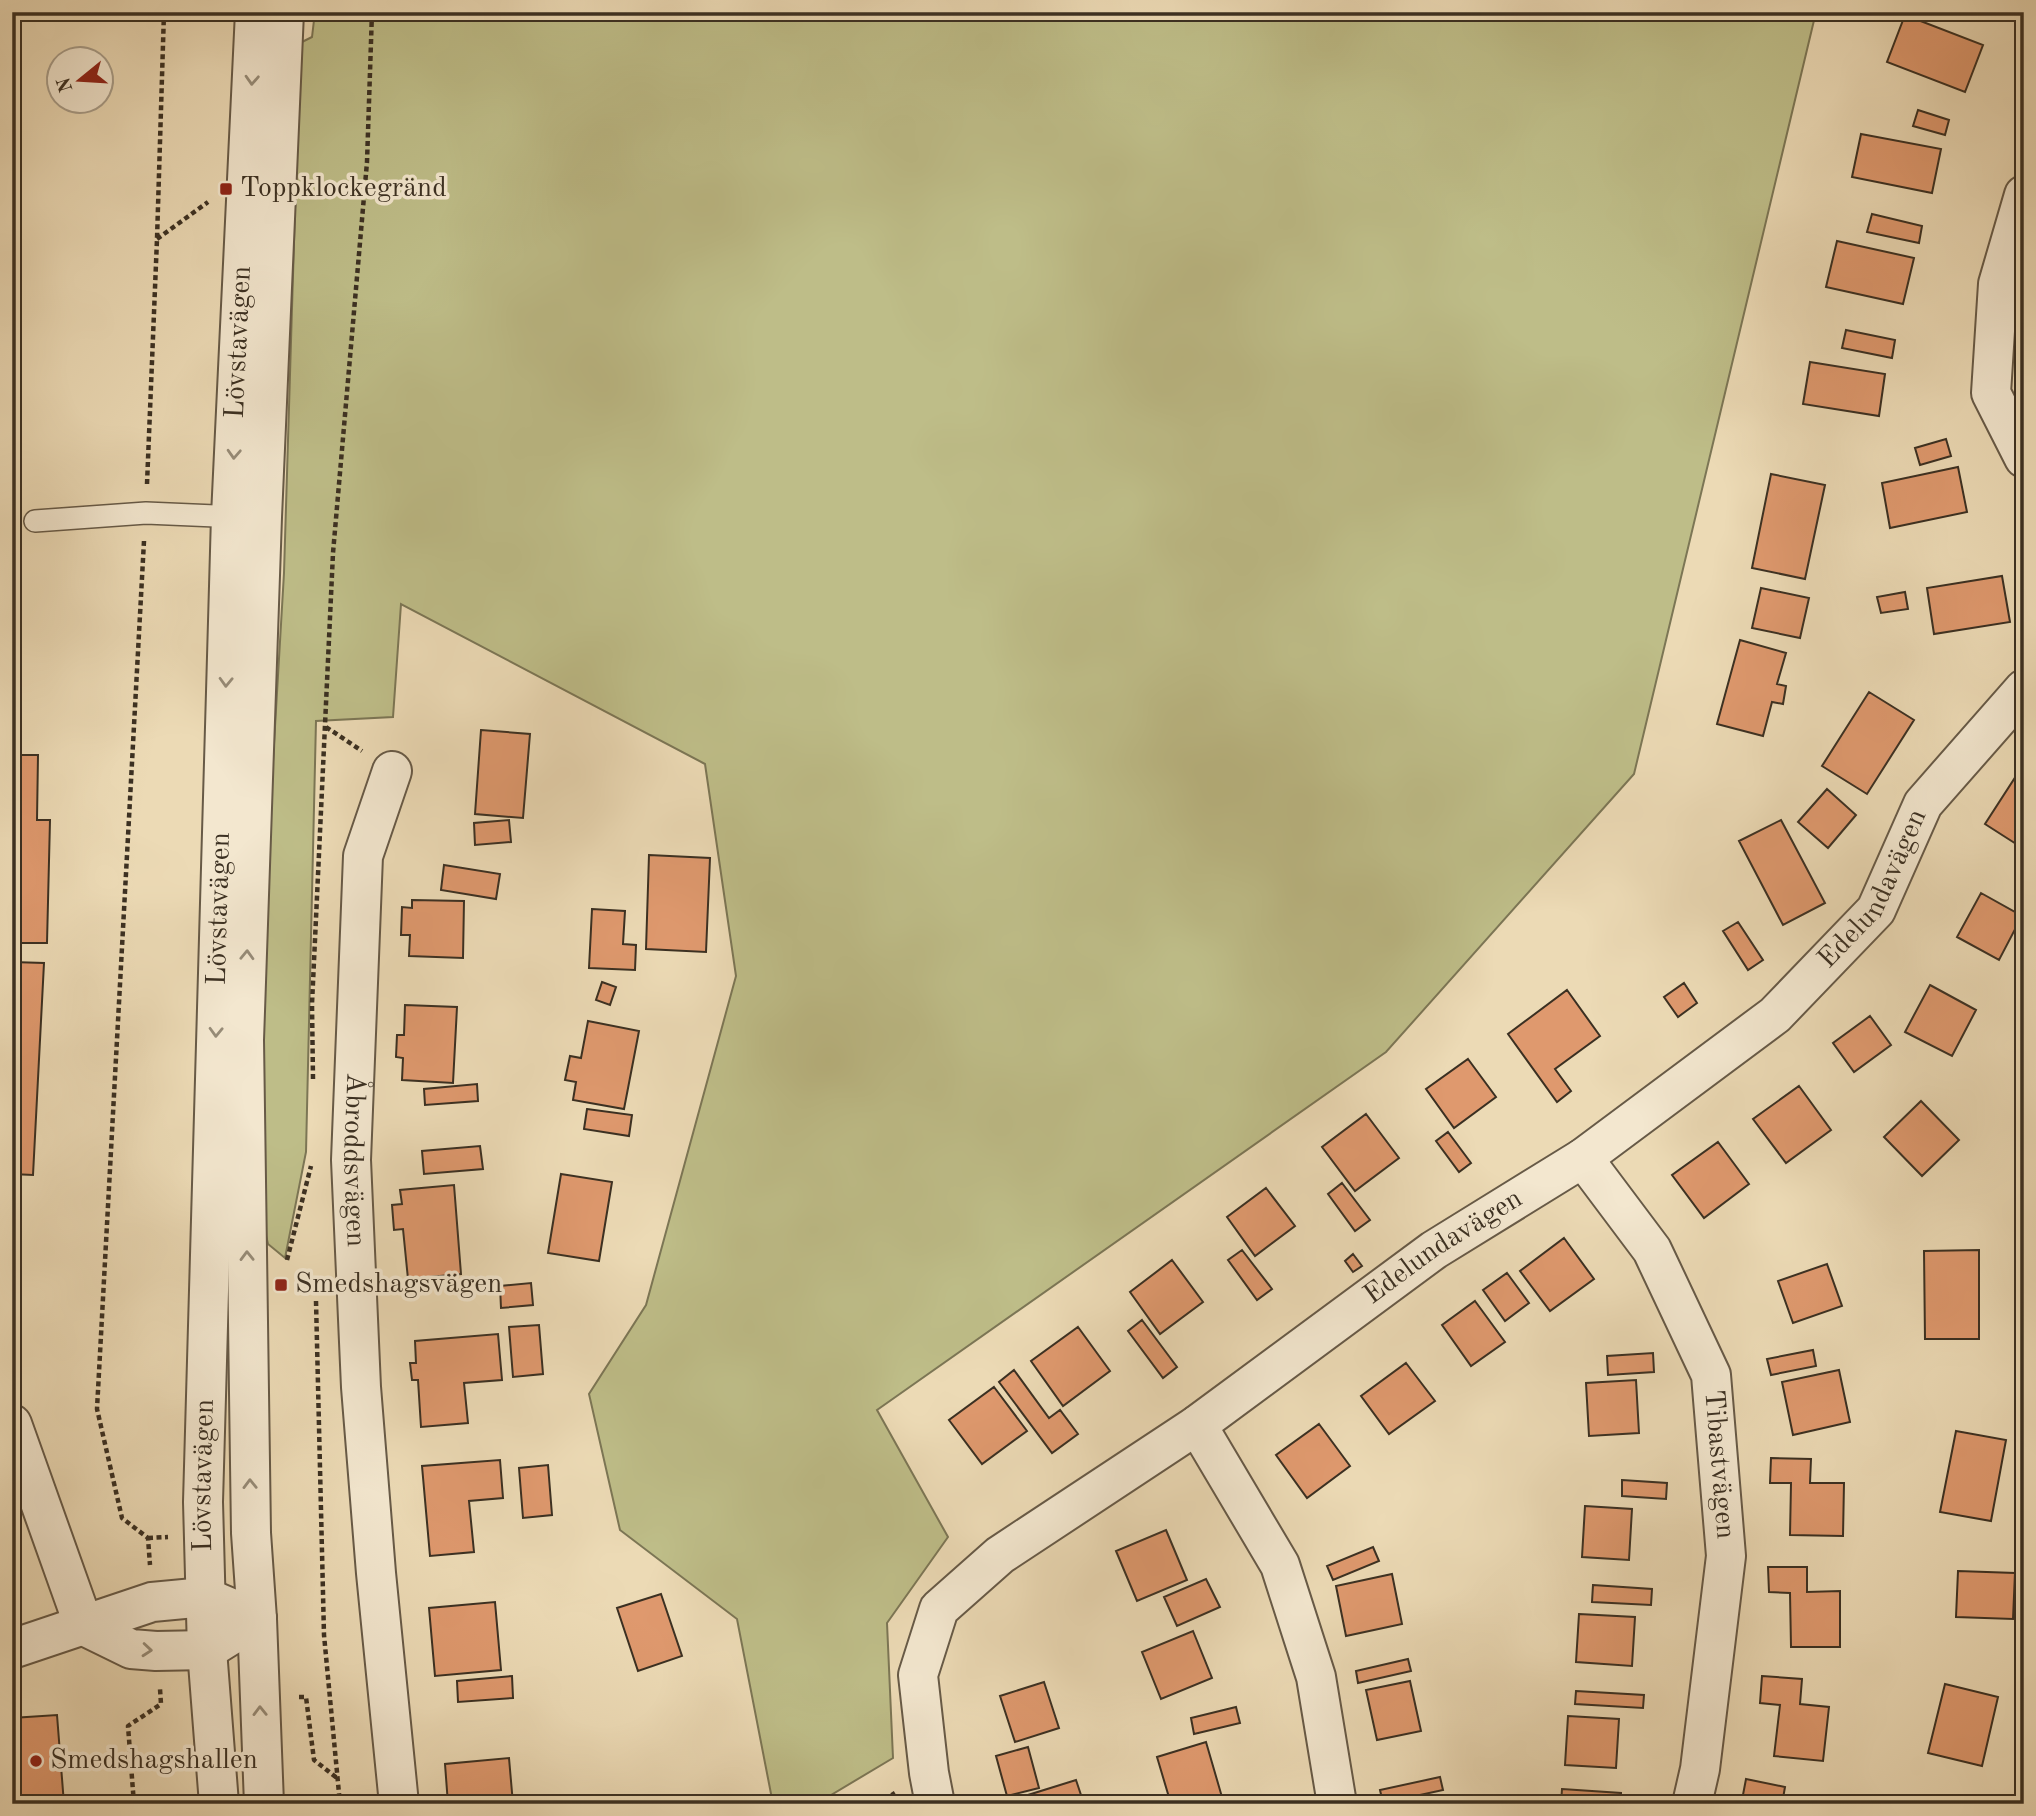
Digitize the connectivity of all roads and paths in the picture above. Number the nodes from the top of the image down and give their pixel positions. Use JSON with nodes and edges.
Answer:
{"nodes":[{"id":1,"x":164,"y":12,"type":"edge"},
{"id":2,"x":255,"y":12,"type":"edge"},
{"id":3,"x":284,"y":12,"type":"edge"},
{"id":4,"x":2024,"y":195,"type":"edge"},
{"id":5,"x":216,"y":196,"type":"dead end"},
{"id":6,"x":157,"y":239,"type":"junction"},
{"id":7,"x":2024,"y":458,"type":"edge"},
{"id":8,"x":146,"y":513,"type":"junction"},
{"id":9,"x":247,"y":517,"type":"junction"},
{"id":10,"x":35,"y":521,"type":"dead end"},
{"id":11,"x":2024,"y":689,"type":"edge"},
{"id":12,"x":391,"y":771,"type":"dead end"},
{"id":13,"x":313,"y":1155,"type":"dead end"},
{"id":14,"x":1583,"y":1158,"type":"junction"},
{"id":15,"x":284,"y":1272,"type":"dead end"},
{"id":16,"x":12,"y":1424,"type":"edge"},
{"id":17,"x":1197,"y":1425,"type":"junction"},
{"id":18,"x":205,"y":1597,"type":"junction"},
{"id":19,"x":152,"y":1602,"type":"junction"},
{"id":20,"x":257,"y":1619,"type":"junction"},
{"id":21,"x":84,"y":1626,"type":"junction"},
{"id":22,"x":12,"y":1649,"type":"edge"},
{"id":23,"x":207,"y":1650,"type":"junction"},
{"id":24,"x":156,"y":1651,"type":"junction"},
{"id":25,"x":134,"y":1804,"type":"edge"},
{"id":26,"x":219,"y":1804,"type":"edge"},
{"id":27,"x":264,"y":1804,"type":"edge"},
{"id":28,"x":399,"y":1804,"type":"edge"},
{"id":29,"x":935,"y":1804,"type":"edge"},
{"id":30,"x":1337,"y":1804,"type":"edge"},
{"id":31,"x":1692,"y":1804,"type":"edge"}],
"edges":[{"from":1,"to":6,"type":"path"},
{"from":2,"to":9,"type":"street","name":"Lövstavägen","one_way":true},
{"from":3,"to":9,"type":"street","name":"Lövstavägen"},
{"from":4,"to":7,"type":"street"},
{"from":5,"to":6,"type":"path"},
{"from":6,"to":8,"type":"path"},
{"from":8,"to":9,"type":"lane"},
{"from":8,"to":10,"type":"lane"},
{"from":8,"to":19,"type":"path"},
{"from":9,"to":18,"type":"street","name":"Lövstavägen","one_way":true},
{"from":20,"to":9,"type":"street","name":"Lövstavägen","one_way":true},
{"from":11,"to":14,"type":"street","name":"Edelundavägen"},
{"from":12,"to":28,"type":"street","name":"Åbroddsvägen"},
{"from":13,"to":15,"type":"path"},
{"from":14,"to":17,"type":"street","name":"Edelundavägen"},
{"from":14,"to":31,"type":"street","name":"Tibastvägen"},
{"from":16,"to":21,"type":"street"},
{"from":17,"to":29,"type":"street","name":"Edelundavägen"},
{"from":17,"to":30,"type":"street"},
{"from":18,"to":19,"type":"street"},
{"from":18,"to":20,"type":"street"},
{"from":18,"to":23,"type":"street","name":"Lövstavägen"},
{"from":19,"to":21,"type":"street"},
{"from":20,"to":23,"type":"street"},
{"from":27,"to":20,"type":"street","name":"Lövstavägen","one_way":true},
{"from":21,"to":22,"type":"street"},
{"from":21,"to":24,"type":"street","one_way":true},
{"from":23,"to":24,"type":"street"},
{"from":23,"to":26,"type":"street","name":"Lövstavägen"},
{"from":24,"to":25,"type":"path"}]}
